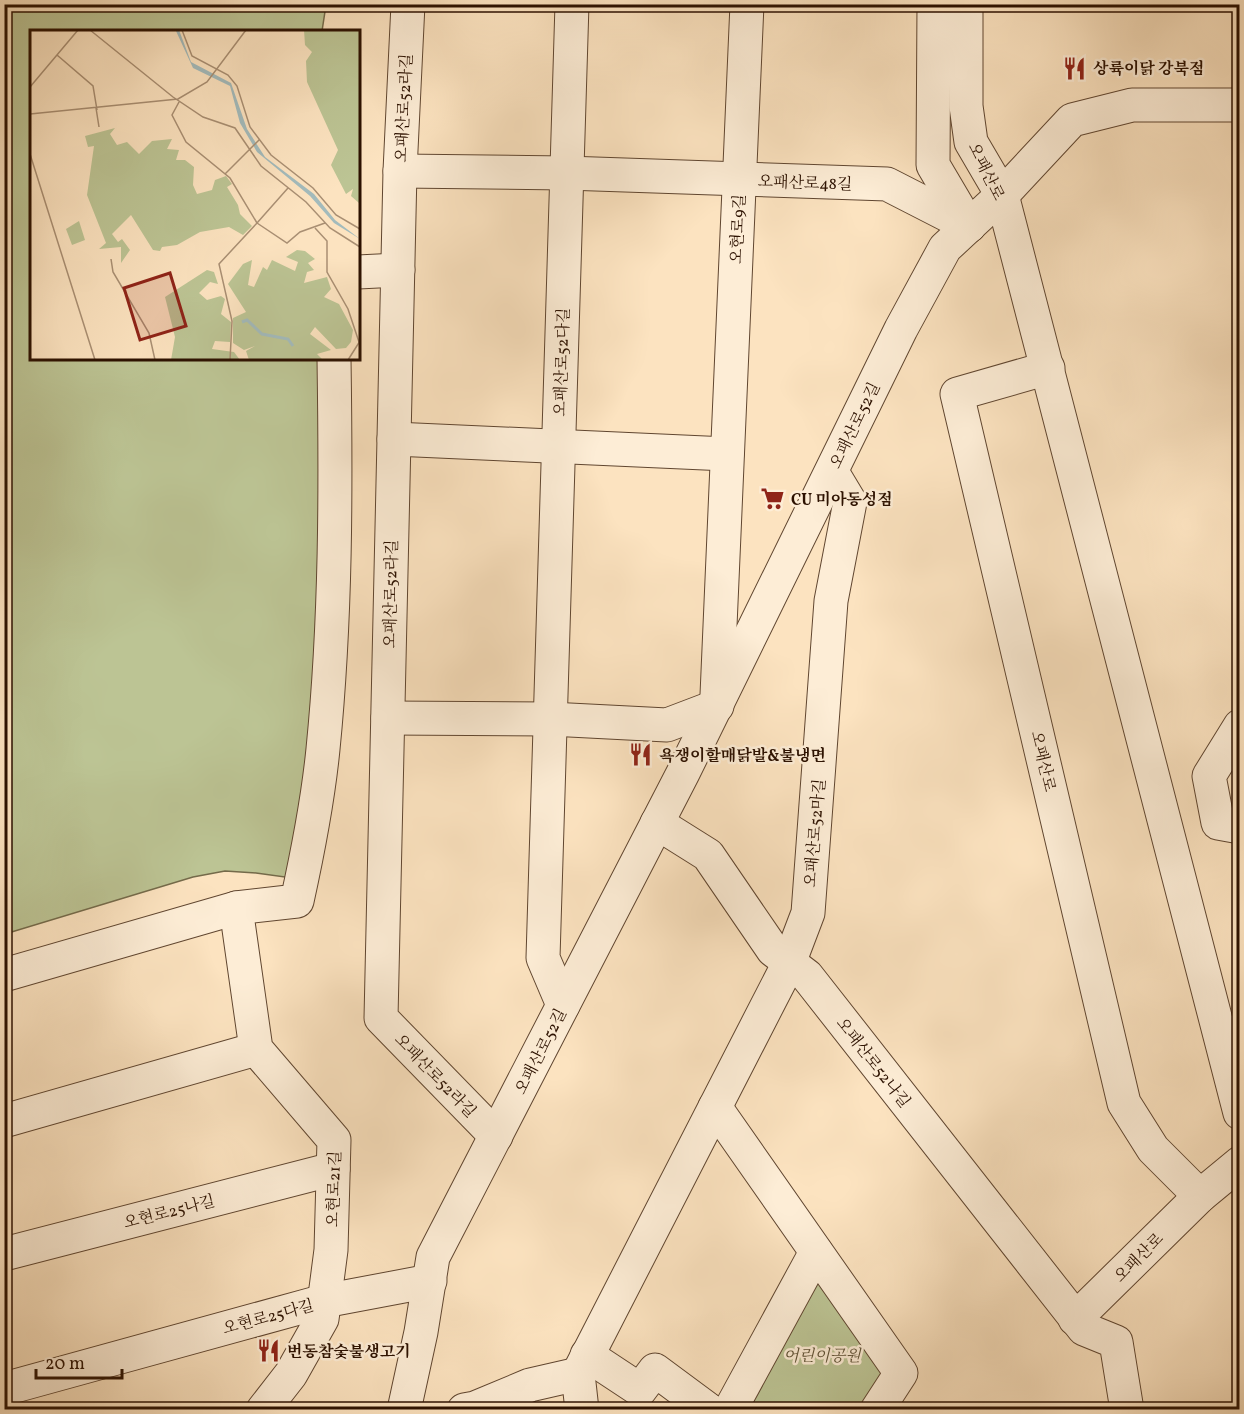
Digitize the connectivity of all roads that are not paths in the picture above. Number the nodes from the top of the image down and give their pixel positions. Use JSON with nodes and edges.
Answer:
{"nodes":[{"id":1,"x":408,"y":4,"type":"edge"},
{"id":2,"x":572,"y":4,"type":"edge"},
{"id":3,"x":747,"y":4,"type":"edge"},
{"id":4,"x":934,"y":4,"type":"edge"},
{"id":5,"x":966,"y":4,"type":"edge"},
{"id":6,"x":1239,"y":105,"type":"edge"},
{"id":7,"x":400,"y":171,"type":"junction"},
{"id":8,"x":566,"y":173,"type":"junction"},
{"id":9,"x":739,"y":180,"type":"junction"},
{"id":10,"x":1002,"y":195,"type":"junction"},
{"id":11,"x":969,"y":226,"type":"junction"},
{"id":12,"x":398,"y":270,"type":"junction"},
{"id":13,"x":360,"y":272,"type":"edge"},
{"id":14,"x":334,"y":360,"type":"edge"},
{"id":15,"x":1048,"y":368,"type":"junction"},
{"id":16,"x":394,"y":439,"type":"junction"},
{"id":17,"x":558,"y":445,"type":"junction"},
{"id":18,"x":727,"y":454,"type":"junction"},
{"id":19,"x":832,"y":472,"type":"junction"},
{"id":20,"x":717,"y":706,"type":"junction"},
{"id":21,"x":387,"y":718,"type":"junction"},
{"id":22,"x":550,"y":719,"type":"junction"},
{"id":23,"x":1239,"y":726,"type":"edge"},
{"id":24,"x":657,"y":823,"type":"junction"},
{"id":25,"x":1239,"y":827,"type":"edge"},
{"id":26,"x":236,"y":908,"type":"junction"},
{"id":27,"x":789,"y":963,"type":"junction"},
{"id":28,"x":4,"y":975,"type":"edge"},
{"id":29,"x":563,"y":1005,"type":"junction"},
{"id":30,"x":256,"y":1049,"type":"junction"},
{"id":31,"x":715,"y":1107,"type":"junction"},
{"id":32,"x":1239,"y":1113,"type":"edge"},
{"id":33,"x":4,"y":1121,"type":"edge"},
{"id":34,"x":496,"y":1136,"type":"junction"},
{"id":35,"x":1239,"y":1163,"type":"edge"},
{"id":36,"x":333,"y":1169,"type":"junction"},
{"id":37,"x":1200,"y":1196,"type":"junction"},
{"id":38,"x":816,"y":1252,"type":"junction"},
{"id":39,"x":4,"y":1254,"type":"edge"},
{"id":40,"x":429,"y":1281,"type":"junction"},
{"id":41,"x":324,"y":1300,"type":"junction"},
{"id":42,"x":1075,"y":1319,"type":"junction"},
{"id":43,"x":583,"y":1365,"type":"junction"},
{"id":44,"x":4,"y":1389,"type":"edge"},
{"id":45,"x":471,"y":1409,"type":"edge"},
{"id":46,"x":262,"y":1410,"type":"edge"},
{"id":47,"x":404,"y":1410,"type":"edge"},
{"id":48,"x":582,"y":1410,"type":"edge"},
{"id":49,"x":709,"y":1410,"type":"edge"},
{"id":50,"x":730,"y":1410,"type":"edge"},
{"id":51,"x":877,"y":1410,"type":"edge"},
{"id":52,"x":1127,"y":1410,"type":"edge"}],
"edges":[{"from":1,"to":7,"type":"street","name":"오패산로52라길"},
{"from":2,"to":8,"type":"street","name":"오패산로52다길"},
{"from":3,"to":9,"type":"street","name":"오현로9길"},
{"from":4,"to":11,"type":"street"},
{"from":5,"to":10,"type":"street","name":"오패산로"},
{"from":6,"to":10,"type":"street","name":"오패산로52길"},
{"from":7,"to":8,"type":"street","name":"오패산로48길"},
{"from":7,"to":12,"type":"street","name":"오패산로52라길"},
{"from":8,"to":9,"type":"street","name":"오패산로48길"},
{"from":8,"to":17,"type":"street","name":"오패산로52다길"},
{"from":9,"to":11,"type":"street","name":"오패산로48길"},
{"from":9,"to":18,"type":"street","name":"오현로9길"},
{"from":10,"to":11,"type":"street","name":"오패산로52길"},
{"from":10,"to":15,"type":"street","name":"오패산로"},
{"from":11,"to":19,"type":"street","name":"오패산로52길"},
{"from":12,"to":13,"type":"street"},
{"from":12,"to":16,"type":"street","name":"오패산로52라길"},
{"from":14,"to":26,"type":"street"},
{"from":15,"to":32,"type":"street","name":"오패산로"},
{"from":15,"to":37,"type":"street","name":"오패산로"},
{"from":16,"to":17,"type":"street"},
{"from":16,"to":21,"type":"street","name":"오패산로52라길"},
{"from":17,"to":18,"type":"street"},
{"from":17,"to":22,"type":"street","name":"오패산로52다길"},
{"from":18,"to":20,"type":"street","name":"오현로9길"},
{"from":19,"to":20,"type":"street","name":"오패산로52길"},
{"from":19,"to":27,"type":"street","name":"오패산로52마길"},
{"from":20,"to":22,"type":"street"},
{"from":20,"to":24,"type":"street","name":"오패산로52길"},
{"from":21,"to":22,"type":"street"},
{"from":21,"to":34,"type":"street","name":"오패산로52라길"},
{"from":22,"to":29,"type":"street","name":"오패산로52다길"},
{"from":23,"to":25,"type":"street"},
{"from":24,"to":27,"type":"street","name":"오패산로52나길"},
{"from":24,"to":29,"type":"street","name":"오패산로52길"},
{"from":26,"to":28,"type":"street"},
{"from":26,"to":30,"type":"street"},
{"from":27,"to":31,"type":"street","name":"오패산로52마길"},
{"from":27,"to":42,"type":"street","name":"오패산로52나길"},
{"from":29,"to":34,"type":"street","name":"오패산로52길"},
{"from":30,"to":33,"type":"street"},
{"from":30,"to":36,"type":"street","name":"오현로21길"},
{"from":31,"to":38,"type":"street"},
{"from":31,"to":43,"type":"street","name":"오패산로52마길"},
{"from":34,"to":40,"type":"street","name":"오패산로52길"},
{"from":35,"to":37,"type":"street","name":"오패산로"},
{"from":36,"to":39,"type":"street","name":"오현로25나길"},
{"from":36,"to":41,"type":"street","name":"오현로21길"},
{"from":37,"to":42,"type":"street","name":"오패산로"},
{"from":38,"to":50,"type":"street"},
{"from":38,"to":51,"type":"street"},
{"from":40,"to":41,"type":"street","name":"오현로25다길"},
{"from":40,"to":47,"type":"street","name":"오패산로52길"},
{"from":41,"to":44,"type":"street","name":"오현로25다길"},
{"from":41,"to":46,"type":"street","name":"오현로21길"},
{"from":42,"to":52,"type":"street","name":"오패산로52나길"},
{"from":43,"to":45,"type":"street"},
{"from":43,"to":48,"type":"street"},
{"from":43,"to":49,"type":"street"}]}
